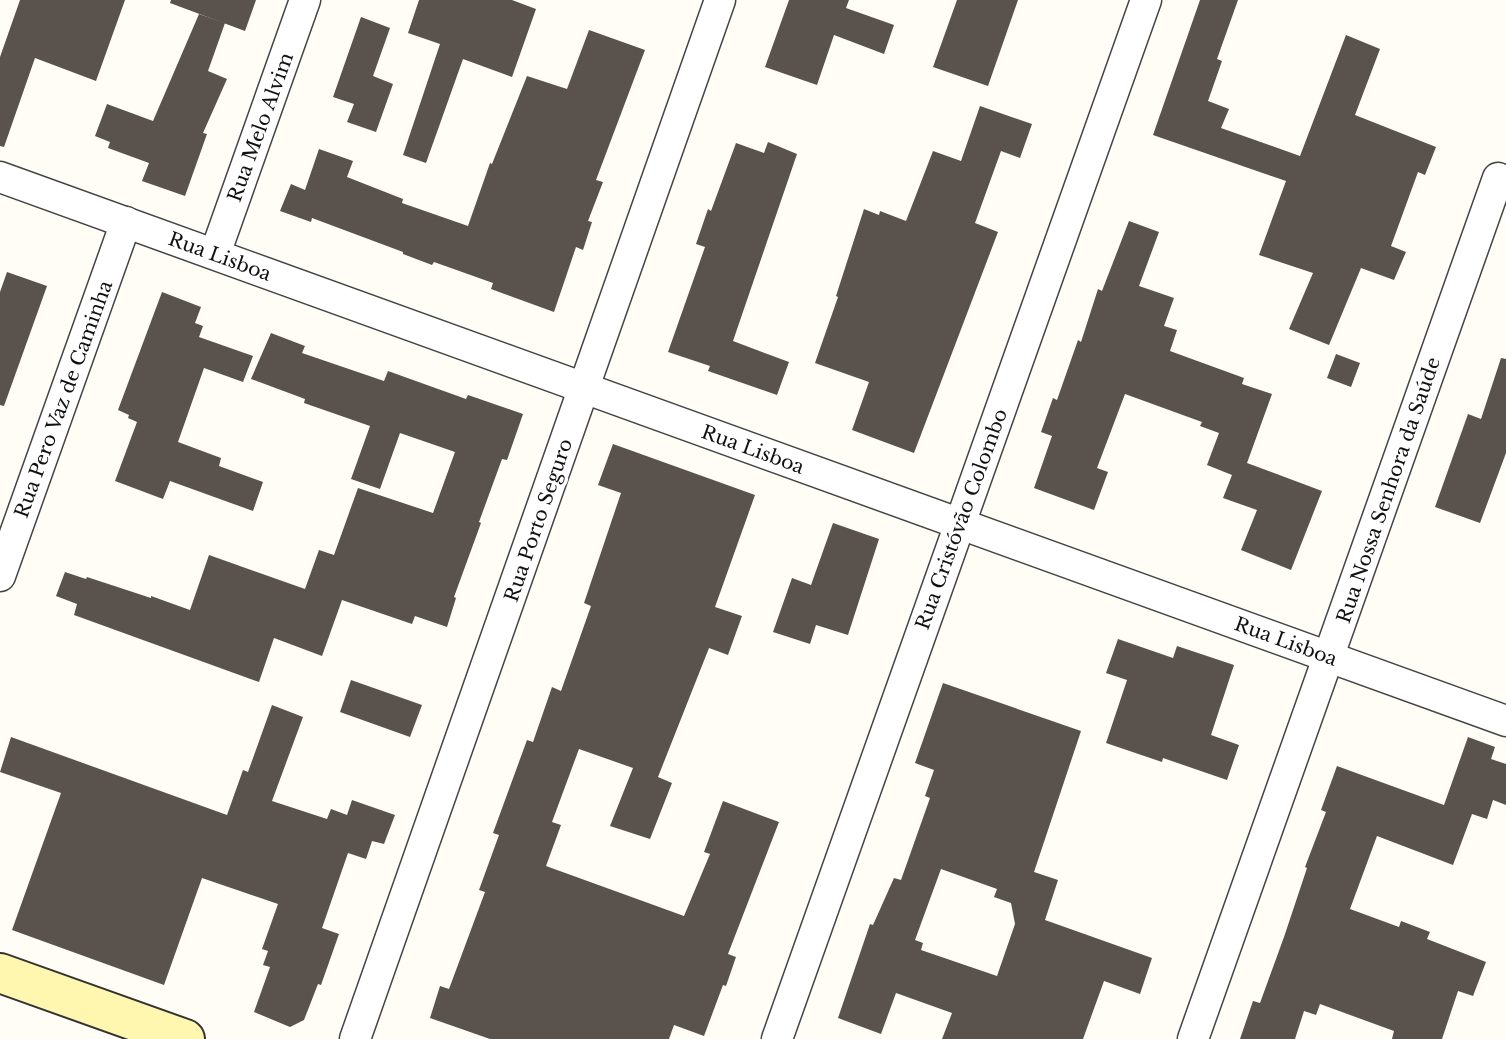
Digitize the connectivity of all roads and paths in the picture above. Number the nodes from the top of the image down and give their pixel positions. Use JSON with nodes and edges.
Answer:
{"nodes":[{"id":1,"x":305,"y":0,"type":"edge"},
{"id":2,"x":1146,"y":0,"type":"edge"},
{"id":3,"x":710,"y":3,"type":"edge"},
{"id":4,"x":0,"y":177,"type":"edge"},
{"id":5,"x":1498,"y":178,"type":"dead end"},
{"id":6,"x":126,"y":222,"type":"junction"},
{"id":7,"x":215,"y":254,"type":"junction"},
{"id":8,"x":584,"y":388,"type":"junction"},
{"id":9,"x":960,"y":523,"type":"junction"},
{"id":10,"x":0,"y":576,"type":"edge"},
{"id":11,"x":1329,"y":657,"type":"junction"},
{"id":12,"x":1506,"y":721,"type":"edge"},
{"id":13,"x":0,"y":973,"type":"edge"},
{"id":14,"x":185,"y":1039,"type":"edge"},
{"id":15,"x":355,"y":1039,"type":"edge"},
{"id":16,"x":777,"y":1039,"type":"edge"},
{"id":17,"x":1193,"y":1039,"type":"edge"}],
"edges":[{"from":1,"to":7,"type":"street","name":"Rua Melo Alvim"},
{"from":2,"to":9,"type":"street","name":"Rua Cristóvão Colombo"},
{"from":3,"to":8,"type":"street","name":"Rua Porto Seguro"},
{"from":4,"to":6,"type":"street","name":"Rua Lisboa"},
{"from":5,"to":11,"type":"street","name":"Rua Nossa Senhora da Saúde"},
{"from":6,"to":7,"type":"street","name":"Rua Lisboa"},
{"from":6,"to":10,"type":"street","name":"Rua Pero Vaz de Caminha"},
{"from":7,"to":8,"type":"street","name":"Rua Lisboa"},
{"from":8,"to":9,"type":"street","name":"Rua Lisboa"},
{"from":8,"to":15,"type":"street","name":"Rua Porto Seguro"},
{"from":9,"to":11,"type":"street","name":"Rua Lisboa"},
{"from":9,"to":16,"type":"street","name":"Rua Cristóvão Colombo"},
{"from":11,"to":12,"type":"street","name":"Rua Lisboa"},
{"from":11,"to":17,"type":"street","name":"Rua Nossa Senhora da Saúde"},
{"from":13,"to":14,"type":"street"}]}
